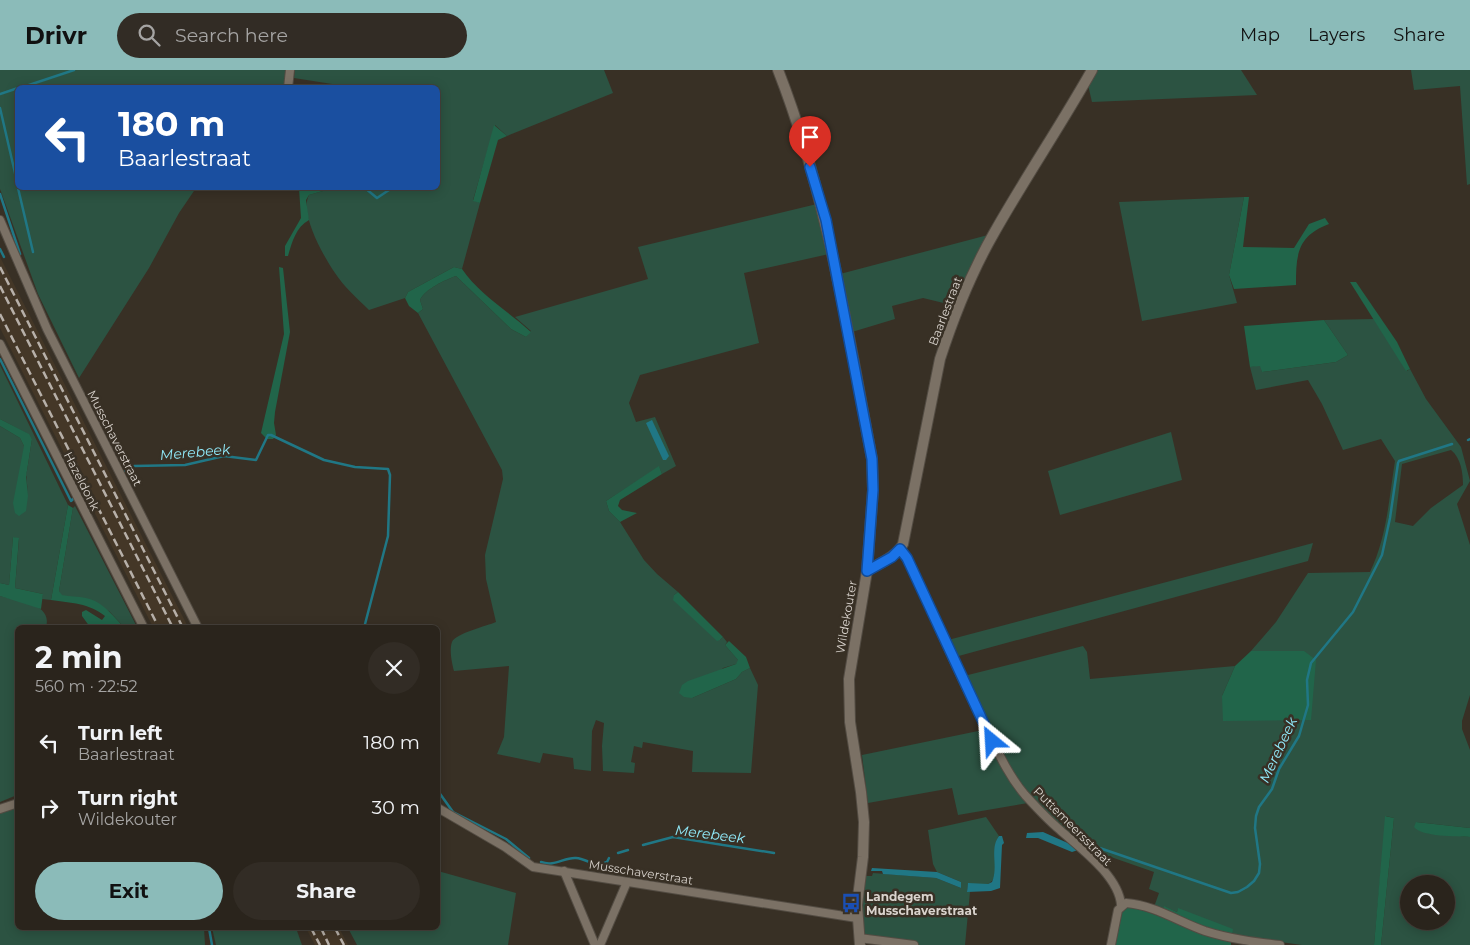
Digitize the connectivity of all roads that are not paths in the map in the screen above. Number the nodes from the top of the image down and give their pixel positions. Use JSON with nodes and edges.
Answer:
{"nodes":[{"id":1,"x":290,"y":70,"type":"edge"},
{"id":2,"x":778,"y":70,"type":"edge"},
{"id":3,"x":1092,"y":70,"type":"edge"},
{"id":4,"x":288,"y":85,"type":"edge"},
{"id":5,"x":0,"y":220,"type":"edge"},
{"id":6,"x":0,"y":344,"type":"edge"},
{"id":7,"x":900,"y":549,"type":"junction"},
{"id":8,"x":867,"y":571,"type":"junction"},
{"id":9,"x":142,"y":625,"type":"edge"},
{"id":10,"x":196,"y":625,"type":"edge"},
{"id":11,"x":15,"y":804,"type":"edge"},
{"id":12,"x":0,"y":809,"type":"edge"},
{"id":13,"x":440,"y":809,"type":"edge"},
{"id":14,"x":564,"y":871,"type":"junction"},
{"id":15,"x":627,"y":882,"type":"junction"},
{"id":16,"x":1121,"y":905,"type":"junction"},
{"id":17,"x":857,"y":918,"type":"junction"},
{"id":18,"x":859,"y":942,"type":"edge"},
{"id":19,"x":596,"y":945,"type":"edge"},
{"id":20,"x":600,"y":945,"type":"edge"},
{"id":21,"x":914,"y":945,"type":"edge"},
{"id":22,"x":1111,"y":945,"type":"edge"},
{"id":23,"x":1280,"y":945,"type":"edge"}],
"edges":[{"from":1,"to":4,"type":"street"},
{"from":2,"to":8,"type":"street","name":"Wildekouter"},
{"from":3,"to":7,"type":"street","name":"Baarlestraat"},
{"from":5,"to":10,"type":"street","name":"Musschaverstraat"},
{"from":6,"to":9,"type":"street","name":"Hazeldonk"},
{"from":7,"to":8,"type":"street"},
{"from":7,"to":16,"type":"street","name":"Puttemeersstraat"},
{"from":8,"to":17,"type":"street","name":"Wildekouter"},
{"from":11,"to":12,"type":"street"},
{"from":13,"to":14,"type":"street","name":"Musschaverstraat"},
{"from":14,"to":15,"type":"street","name":"Musschaverstraat"},
{"from":14,"to":19,"type":"street"},
{"from":15,"to":17,"type":"street","name":"Musschaverstraat"},
{"from":15,"to":20,"type":"street"},
{"from":16,"to":22,"type":"street"},
{"from":16,"to":23,"type":"street"},
{"from":17,"to":18,"type":"street","name":"Wildekouter"},
{"from":18,"to":21,"type":"street"}]}
